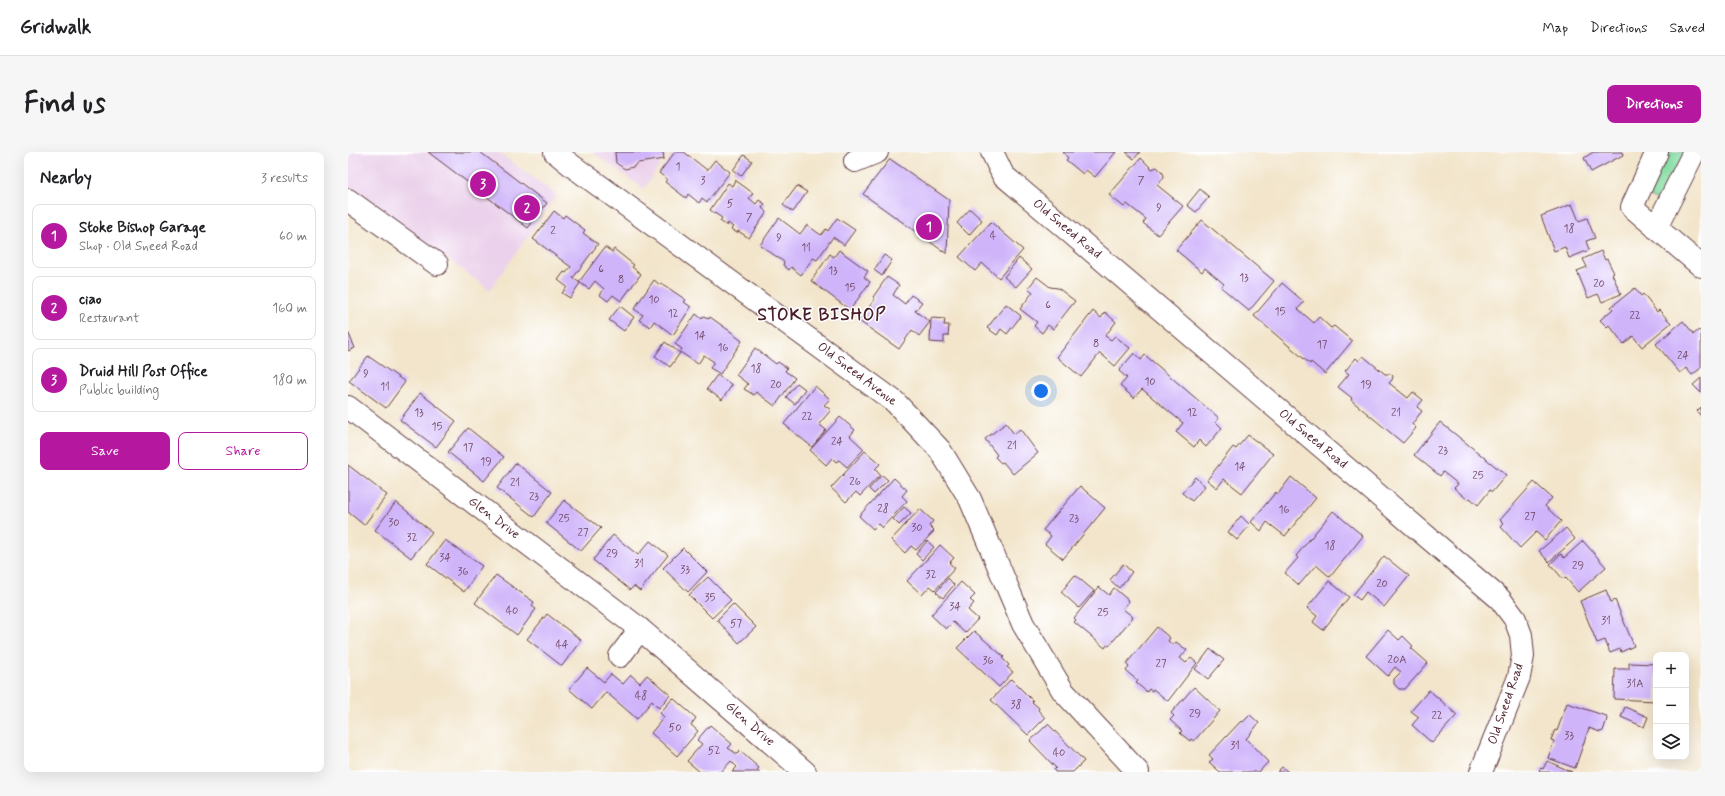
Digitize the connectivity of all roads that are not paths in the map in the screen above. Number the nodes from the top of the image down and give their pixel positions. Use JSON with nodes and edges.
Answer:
{"nodes":[{"id":1,"x":555,"y":152,"type":"edge"},
{"id":2,"x":877,"y":152,"type":"edge"},
{"id":3,"x":992,"y":152,"type":"edge"},
{"id":4,"x":1657,"y":152,"type":"edge"},
{"id":5,"x":1694,"y":152,"type":"edge"},
{"id":6,"x":855,"y":161,"type":"dead end"},
{"id":7,"x":348,"y":200,"type":"edge"},
{"id":8,"x":1656,"y":228,"type":"junction"},
{"id":9,"x":437,"y":264,"type":"dead end"},
{"id":10,"x":1701,"y":266,"type":"edge"},
{"id":11,"x":348,"y":407,"type":"edge"},
{"id":12,"x":640,"y":629,"type":"junction"},
{"id":13,"x":620,"y":656,"type":"dead end"},
{"id":14,"x":805,"y":772,"type":"edge"},
{"id":15,"x":1138,"y":772,"type":"edge"},
{"id":16,"x":1481,"y":772,"type":"edge"}],
"edges":[{"from":1,"to":15,"type":"street","name":"Old Sneed Avenue"},
{"from":2,"to":6,"type":"street"},
{"from":3,"to":16,"type":"street","name":"Old Sneed Road"},
{"from":4,"to":8,"type":"street"},
{"from":5,"to":8,"type":"street"},
{"from":7,"to":9,"type":"street"},
{"from":8,"to":10,"type":"street"},
{"from":11,"to":12,"type":"street","name":"Glen Drive"},
{"from":12,"to":13,"type":"street"},
{"from":12,"to":14,"type":"street","name":"Glen Drive"}]}
